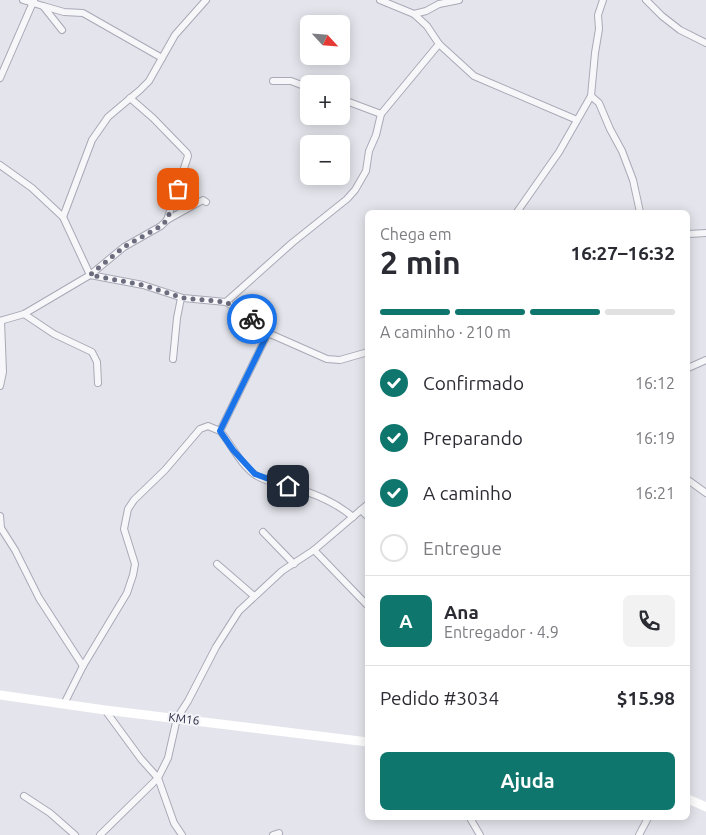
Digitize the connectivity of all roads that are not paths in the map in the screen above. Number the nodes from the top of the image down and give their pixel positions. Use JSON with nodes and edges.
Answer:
{"nodes":[{"id":1,"x":24,"y":0,"type":"edge"},
{"id":2,"x":206,"y":0,"type":"edge"},
{"id":3,"x":380,"y":0,"type":"edge"},
{"id":4,"x":459,"y":0,"type":"edge"},
{"id":5,"x":603,"y":0,"type":"edge"},
{"id":6,"x":646,"y":0,"type":"edge"},
{"id":7,"x":33,"y":1,"type":"edge"},
{"id":8,"x":439,"y":2,"type":"edge"},
{"id":9,"x":43,"y":6,"type":"junction"},
{"id":10,"x":414,"y":14,"type":"junction"},
{"id":11,"x":62,"y":30,"type":"dead end"},
{"id":12,"x":706,"y":43,"type":"edge"},
{"id":13,"x":439,"y":44,"type":"junction"},
{"id":14,"x":162,"y":58,"type":"junction"},
{"id":15,"x":0,"y":78,"type":"edge"},
{"id":16,"x":273,"y":80,"type":"dead end"},
{"id":17,"x":300,"y":84,"type":"edge"},
{"id":18,"x":591,"y":96,"type":"junction"},
{"id":19,"x":130,"y":98,"type":"junction"},
{"id":20,"x":350,"y":103,"type":"edge"},
{"id":21,"x":381,"y":114,"type":"junction"},
{"id":22,"x":578,"y":120,"type":"junction"},
{"id":23,"x":0,"y":165,"type":"edge"},
{"id":24,"x":206,"y":202,"type":"dead end"},
{"id":25,"x":518,"y":210,"type":"edge"},
{"id":26,"x":640,"y":210,"type":"edge"},
{"id":27,"x":63,"y":217,"type":"junction"},
{"id":28,"x":167,"y":220,"type":"junction"},
{"id":29,"x":706,"y":233,"type":"edge"},
{"id":30,"x":690,"y":234,"type":"edge"},
{"id":31,"x":90,"y":275,"type":"junction"},
{"id":32,"x":181,"y":298,"type":"junction"},
{"id":33,"x":226,"y":302,"type":"junction"},
{"id":34,"x":24,"y":314,"type":"junction"},
{"id":35,"x":0,"y":321,"type":"edge"},
{"id":36,"x":268,"y":333,"type":"junction"},
{"id":37,"x":365,"y":353,"type":"edge"},
{"id":38,"x":173,"y":359,"type":"dead end"},
{"id":39,"x":706,"y":360,"type":"edge"},
{"id":40,"x":690,"y":367,"type":"edge"},
{"id":41,"x":98,"y":383,"type":"dead end"},
{"id":42,"x":0,"y":386,"type":"edge"},
{"id":43,"x":220,"y":431,"type":"junction"},
{"id":44,"x":690,"y":482,"type":"edge"},
{"id":45,"x":706,"y":494,"type":"edge"},
{"id":46,"x":365,"y":507,"type":"edge"},
{"id":47,"x":361,"y":510,"type":"junction"},
{"id":48,"x":365,"y":514,"type":"edge"},
{"id":49,"x":0,"y":516,"type":"edge"},
{"id":50,"x":353,"y":517,"type":"junction"},
{"id":51,"x":263,"y":532,"type":"dead end"},
{"id":52,"x":314,"y":550,"type":"junction"},
{"id":53,"x":217,"y":564,"type":"dead end"},
{"id":54,"x":294,"y":564,"type":"junction"},
{"id":55,"x":254,"y":596,"type":"junction"},
{"id":56,"x":365,"y":603,"type":"edge"},
{"id":57,"x":83,"y":666,"type":"junction"},
{"id":58,"x":0,"y":695,"type":"edge"},
{"id":59,"x":64,"y":704,"type":"junction"},
{"id":60,"x":105,"y":710,"type":"junction"},
{"id":61,"x":177,"y":718,"type":"junction"},
{"id":62,"x":365,"y":742,"type":"edge"},
{"id":63,"x":158,"y":778,"type":"junction"},
{"id":64,"x":24,"y":796,"type":"dead end"},
{"id":65,"x":690,"y":800,"type":"edge"},
{"id":66,"x":706,"y":807,"type":"edge"},
{"id":67,"x":471,"y":820,"type":"edge"},
{"id":68,"x":647,"y":820,"type":"edge"},
{"id":69,"x":75,"y":835,"type":"edge"},
{"id":70,"x":100,"y":835,"type":"edge"},
{"id":71,"x":182,"y":835,"type":"edge"},
{"id":72,"x":480,"y":835,"type":"edge"},
{"id":73,"x":639,"y":835,"type":"edge"}],
"edges":[{"from":1,"to":7,"type":"street"},
{"from":2,"to":14,"type":"street"},
{"from":3,"to":10,"type":"street"},
{"from":4,"to":8,"type":"street"},
{"from":5,"to":18,"type":"street"},
{"from":6,"to":12,"type":"street"},
{"from":7,"to":9,"type":"street"},
{"from":7,"to":15,"type":"street"},
{"from":8,"to":10,"type":"street"},
{"from":9,"to":11,"type":"street"},
{"from":9,"to":14,"type":"street"},
{"from":10,"to":13,"type":"street"},
{"from":13,"to":21,"type":"street"},
{"from":13,"to":22,"type":"street"},
{"from":14,"to":19,"type":"street"},
{"from":16,"to":17,"type":"street"},
{"from":18,"to":22,"type":"street"},
{"from":18,"to":26,"type":"street"},
{"from":19,"to":27,"type":"street"},
{"from":19,"to":28,"type":"street"},
{"from":20,"to":21,"type":"street"},
{"from":21,"to":33,"type":"street"},
{"from":22,"to":25,"type":"street"},
{"from":23,"to":27,"type":"street"},
{"from":24,"to":28,"type":"street"},
{"from":27,"to":31,"type":"street"},
{"from":28,"to":31,"type":"street"},
{"from":29,"to":30,"type":"street"},
{"from":31,"to":32,"type":"street"},
{"from":31,"to":34,"type":"street"},
{"from":32,"to":33,"type":"street"},
{"from":32,"to":38,"type":"street"},
{"from":33,"to":36,"type":"street"},
{"from":34,"to":35,"type":"street"},
{"from":34,"to":41,"type":"street"},
{"from":35,"to":42,"type":"street"},
{"from":36,"to":37,"type":"street"},
{"from":36,"to":43,"type":"street"},
{"from":39,"to":40,"type":"street"},
{"from":43,"to":50,"type":"street"},
{"from":43,"to":57,"type":"street"},
{"from":44,"to":45,"type":"street"},
{"from":46,"to":47,"type":"street"},
{"from":47,"to":48,"type":"street"},
{"from":47,"to":50,"type":"street"},
{"from":49,"to":57,"type":"street"},
{"from":50,"to":52,"type":"street"},
{"from":51,"to":54,"type":"street"},
{"from":52,"to":54,"type":"street"},
{"from":52,"to":56,"type":"street"},
{"from":53,"to":55,"type":"street"},
{"from":54,"to":55,"type":"street"},
{"from":55,"to":61,"type":"street"},
{"from":57,"to":59,"type":"street"},
{"from":58,"to":59,"type":"street","name":"KM16"},
{"from":59,"to":60,"type":"street","name":"KM16"},
{"from":60,"to":61,"type":"street","name":"KM16"},
{"from":60,"to":63,"type":"street"},
{"from":61,"to":62,"type":"street","name":"KM16"},
{"from":61,"to":63,"type":"street"},
{"from":63,"to":70,"type":"street"},
{"from":63,"to":71,"type":"street"},
{"from":64,"to":69,"type":"street"},
{"from":65,"to":66,"type":"street"},
{"from":67,"to":72,"type":"street"},
{"from":68,"to":73,"type":"street"}]}
